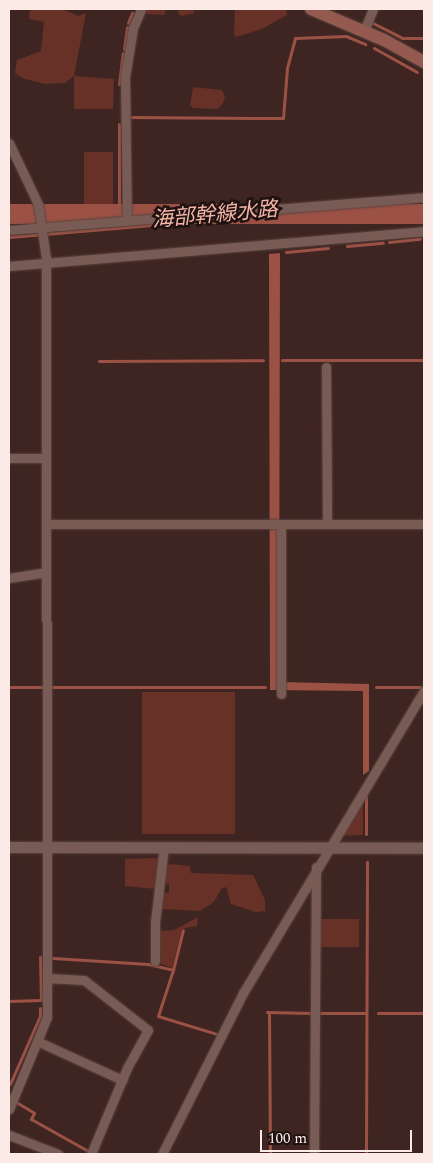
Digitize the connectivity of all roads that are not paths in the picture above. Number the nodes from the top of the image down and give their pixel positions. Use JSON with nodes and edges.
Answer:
{"nodes":[{"id":1,"x":141,"y":9,"type":"edge"},
{"id":2,"x":311,"y":9,"type":"edge"},
{"id":3,"x":374,"y":9,"type":"edge"},
{"id":4,"x":364,"y":31,"type":"junction"},
{"id":5,"x":424,"y":62,"type":"edge"},
{"id":6,"x":9,"y":143,"type":"edge"},
{"id":7,"x":424,"y":197,"type":"edge"},
{"id":8,"x":127,"y":220,"type":"junction"},
{"id":9,"x":43,"y":229,"type":"junction"},
{"id":10,"x":9,"y":230,"type":"edge"},
{"id":11,"x":424,"y":231,"type":"edge"},
{"id":12,"x":45,"y":260,"type":"junction"},
{"id":13,"x":9,"y":266,"type":"edge"},
{"id":14,"x":326,"y":367,"type":"dead end"},
{"id":15,"x":9,"y":458,"type":"edge"},
{"id":16,"x":46,"y":458,"type":"junction"},
{"id":17,"x":46,"y":524,"type":"junction"},
{"id":18,"x":280,"y":524,"type":"junction"},
{"id":19,"x":327,"y":524,"type":"junction"},
{"id":20,"x":424,"y":524,"type":"edge"},
{"id":21,"x":46,"y":572,"type":"junction"},
{"id":22,"x":9,"y":578,"type":"edge"},
{"id":23,"x":424,"y":690,"type":"edge"},
{"id":24,"x":281,"y":693,"type":"dead end"},
{"id":25,"x":9,"y":847,"type":"edge"},
{"id":26,"x":47,"y":847,"type":"junction"},
{"id":27,"x":164,"y":847,"type":"junction"},
{"id":28,"x":328,"y":847,"type":"junction"},
{"id":29,"x":424,"y":848,"type":"edge"},
{"id":30,"x":316,"y":867,"type":"junction"},
{"id":31,"x":155,"y":961,"type":"dead end"},
{"id":32,"x":47,"y":978,"type":"junction"},
{"id":33,"x":37,"y":1041,"type":"junction"},
{"id":34,"x":122,"y":1080,"type":"junction"},
{"id":35,"x":9,"y":1109,"type":"edge"},
{"id":36,"x":9,"y":1135,"type":"edge"},
{"id":37,"x":58,"y":1154,"type":"edge"},
{"id":38,"x":90,"y":1154,"type":"edge"},
{"id":39,"x":162,"y":1154,"type":"edge"},
{"id":40,"x":314,"y":1154,"type":"edge"}],
"edges":[{"from":1,"to":8,"type":"street"},
{"from":2,"to":4,"type":"main road"},
{"from":3,"to":4,"type":"street"},
{"from":4,"to":5,"type":"main road"},
{"from":6,"to":9,"type":"street"},
{"from":7,"to":8,"type":"street"},
{"from":8,"to":9,"type":"street"},
{"from":9,"to":10,"type":"street"},
{"from":9,"to":12,"type":"street"},
{"from":11,"to":12,"type":"street"},
{"from":12,"to":13,"type":"street"},
{"from":12,"to":16,"type":"street"},
{"from":14,"to":19,"type":"street"},
{"from":15,"to":16,"type":"street"},
{"from":16,"to":17,"type":"street"},
{"from":17,"to":18,"type":"street"},
{"from":17,"to":21,"type":"street"},
{"from":18,"to":19,"type":"street"},
{"from":18,"to":24,"type":"street"},
{"from":19,"to":20,"type":"street"},
{"from":21,"to":22,"type":"street"},
{"from":21,"to":26,"type":"street"},
{"from":23,"to":28,"type":"street"},
{"from":25,"to":26,"type":"street"},
{"from":26,"to":27,"type":"street"},
{"from":26,"to":32,"type":"street"},
{"from":27,"to":28,"type":"street"},
{"from":27,"to":31,"type":"street"},
{"from":28,"to":29,"type":"street"},
{"from":28,"to":30,"type":"street"},
{"from":30,"to":39,"type":"street"},
{"from":30,"to":40,"type":"street"},
{"from":32,"to":33,"type":"street"},
{"from":32,"to":34,"type":"street"},
{"from":33,"to":34,"type":"street"},
{"from":33,"to":35,"type":"street"},
{"from":34,"to":38,"type":"street"},
{"from":36,"to":37,"type":"street"}]}
